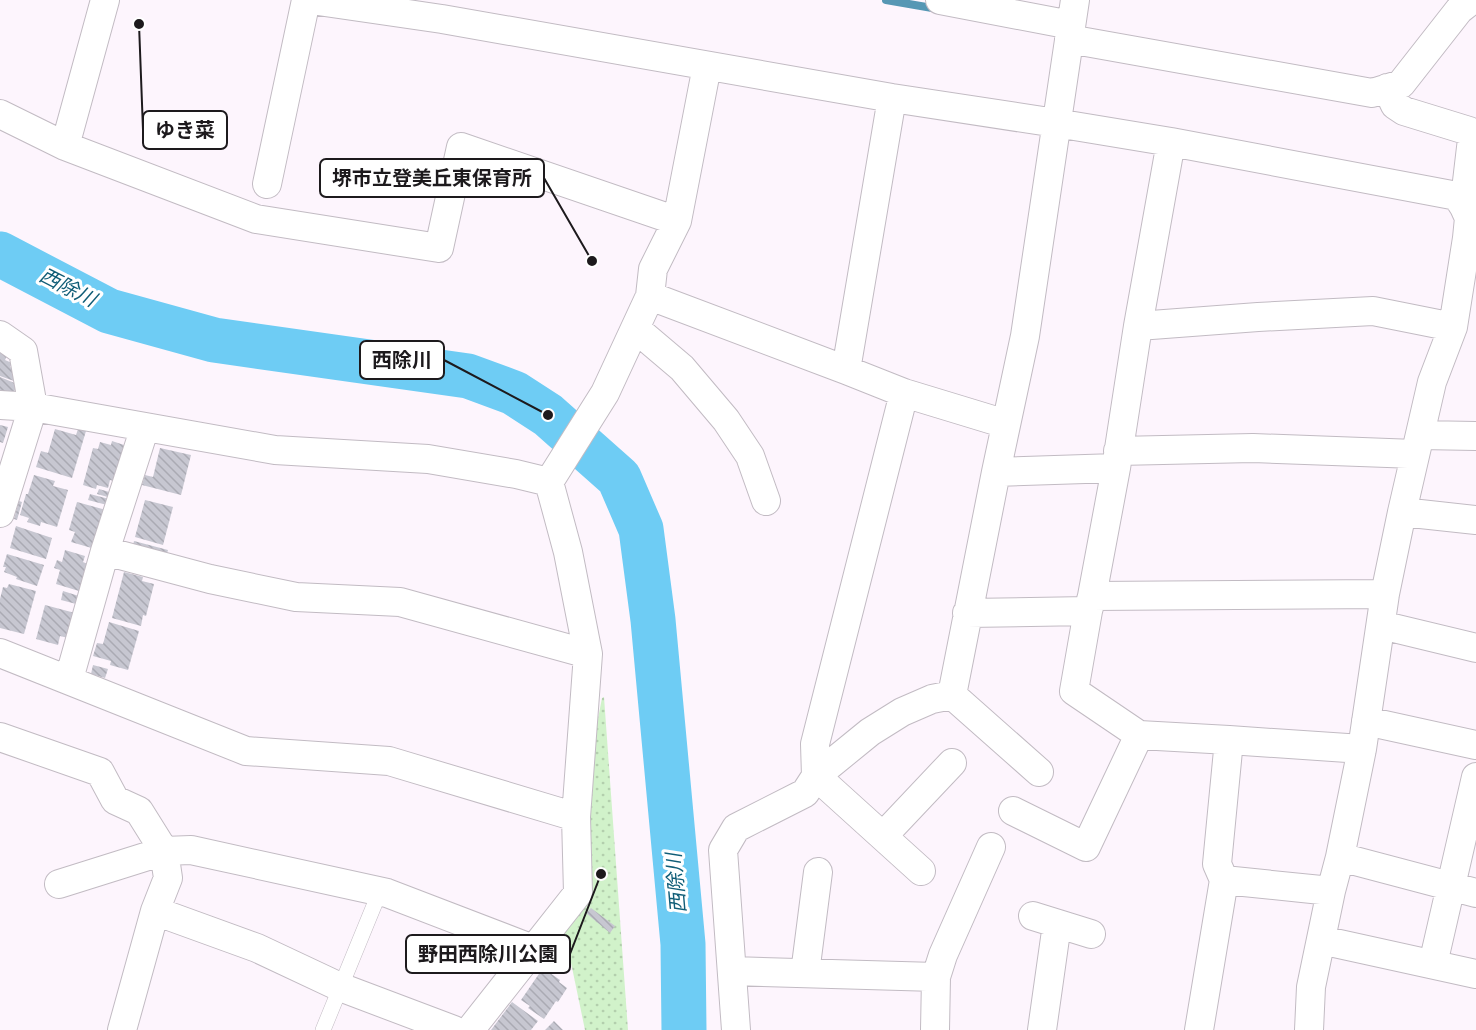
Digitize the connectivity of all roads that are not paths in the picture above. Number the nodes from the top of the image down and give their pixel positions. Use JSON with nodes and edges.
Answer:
{"nodes":[{"id":1,"x":105,"y":0,"type":"edge"},
{"id":2,"x":306,"y":0,"type":"edge"},
{"id":3,"x":311,"y":0,"type":"edge"},
{"id":4,"x":940,"y":0,"type":"edge"},
{"id":5,"x":1472,"y":0,"type":"edge"},
{"id":6,"x":1071,"y":21,"type":"edge"},
{"id":7,"x":707,"y":66,"type":"junction"},
{"id":8,"x":1387,"y":88,"type":"junction"},
{"id":9,"x":892,"y":98,"type":"junction"},
{"id":10,"x":0,"y":114,"type":"edge"},
{"id":11,"x":1056,"y":123,"type":"junction"},
{"id":12,"x":1171,"y":141,"type":"junction"},
{"id":13,"x":65,"y":146,"type":"junction"},
{"id":14,"x":267,"y":184,"type":"dead end"},
{"id":15,"x":1469,"y":219,"type":"edge"},
{"id":16,"x":677,"y":221,"type":"junction"},
{"id":17,"x":650,"y":296,"type":"junction"},
{"id":18,"x":1138,"y":326,"type":"junction"},
{"id":19,"x":1453,"y":327,"type":"junction"},
{"id":20,"x":636,"y":329,"type":"junction"},
{"id":21,"x":0,"y":334,"type":"edge"},
{"id":22,"x":846,"y":370,"type":"junction"},
{"id":23,"x":904,"y":393,"type":"junction"},
{"id":24,"x":0,"y":405,"type":"edge"},
{"id":25,"x":33,"y":407,"type":"junction"},
{"id":26,"x":1006,"y":424,"type":"junction"},
{"id":27,"x":145,"y":427,"type":"junction"},
{"id":28,"x":1476,"y":436,"type":"edge"},
{"id":29,"x":1417,"y":445,"type":"junction"},
{"id":30,"x":1117,"y":459,"type":"junction"},
{"id":31,"x":996,"y":472,"type":"junction"},
{"id":32,"x":551,"y":478,"type":"junction"},
{"id":33,"x":766,"y":501,"type":"dead end"},
{"id":34,"x":1402,"y":512,"type":"junction"},
{"id":35,"x":0,"y":513,"type":"edge"},
{"id":36,"x":1476,"y":520,"type":"edge"},
{"id":37,"x":105,"y":551,"type":"junction"},
{"id":38,"x":1385,"y":594,"type":"junction"},
{"id":39,"x":1090,"y":604,"type":"junction"},
{"id":40,"x":967,"y":613,"type":"junction"},
{"id":41,"x":1381,"y":625,"type":"junction"},
{"id":42,"x":1476,"y":648,"type":"edge"},
{"id":43,"x":0,"y":653,"type":"edge"},
{"id":44,"x":588,"y":654,"type":"junction"},
{"id":45,"x":69,"y":680,"type":"junction"},
{"id":46,"x":952,"y":695,"type":"junction"},
{"id":47,"x":1366,"y":721,"type":"junction"},
{"id":48,"x":1139,"y":735,"type":"junction"},
{"id":49,"x":0,"y":737,"type":"edge"},
{"id":50,"x":1228,"y":740,"type":"junction"},
{"id":51,"x":1476,"y":745,"type":"edge"},
{"id":52,"x":1362,"y":749,"type":"junction"},
{"id":53,"x":952,"y":763,"type":"dead end"},
{"id":54,"x":1039,"y":772,"type":"dead end"},
{"id":55,"x":816,"y":776,"type":"junction"},
{"id":56,"x":1476,"y":777,"type":"edge"},
{"id":57,"x":1012,"y":811,"type":"dead end"},
{"id":58,"x":576,"y":818,"type":"junction"},
{"id":59,"x":882,"y":836,"type":"junction"},
{"id":60,"x":991,"y":847,"type":"dead end"},
{"id":61,"x":164,"y":851,"type":"junction"},
{"id":62,"x":1340,"y":857,"type":"junction"},
{"id":63,"x":921,"y":871,"type":"dead end"},
{"id":64,"x":818,"y":873,"type":"dead end"},
{"id":65,"x":1224,"y":880,"type":"junction"},
{"id":66,"x":59,"y":884,"type":"dead end"},
{"id":67,"x":1463,"y":890,"type":"edge"},
{"id":68,"x":380,"y":891,"type":"junction"},
{"id":69,"x":1331,"y":891,"type":"junction"},
{"id":70,"x":155,"y":911,"type":"junction"},
{"id":71,"x":1091,"y":934,"type":"dead end"},
{"id":72,"x":1321,"y":940,"type":"junction"},
{"id":73,"x":533,"y":949,"type":"junction"},
{"id":74,"x":1432,"y":964,"type":"junction"},
{"id":75,"x":732,"y":971,"type":"junction"},
{"id":76,"x":805,"y":973,"type":"junction"},
{"id":77,"x":1476,"y":974,"type":"edge"},
{"id":78,"x":936,"y":977,"type":"junction"},
{"id":79,"x":340,"y":987,"type":"junction"},
{"id":80,"x":122,"y":1030,"type":"edge"},
{"id":81,"x":323,"y":1030,"type":"edge"},
{"id":82,"x":454,"y":1030,"type":"edge"},
{"id":83,"x":470,"y":1030,"type":"edge"},
{"id":84,"x":736,"y":1030,"type":"edge"},
{"id":85,"x":935,"y":1030,"type":"edge"},
{"id":86,"x":1042,"y":1030,"type":"edge"},
{"id":87,"x":1200,"y":1030,"type":"edge"},
{"id":88,"x":1309,"y":1030,"type":"edge"}],
"edges":[{"from":1,"to":13,"type":"street"},
{"from":2,"to":14,"type":"street"},
{"from":3,"to":7,"type":"street"},
{"from":4,"to":6,"type":"street"},
{"from":5,"to":8,"type":"street"},
{"from":6,"to":8,"type":"street"},
{"from":6,"to":11,"type":"street"},
{"from":7,"to":9,"type":"street"},
{"from":7,"to":16,"type":"street"},
{"from":8,"to":15,"type":"street"},
{"from":9,"to":11,"type":"street"},
{"from":9,"to":22,"type":"street"},
{"from":10,"to":13,"type":"street"},
{"from":11,"to":12,"type":"street"},
{"from":11,"to":26,"type":"street"},
{"from":12,"to":15,"type":"street"},
{"from":12,"to":18,"type":"street"},
{"from":13,"to":16,"type":"street"},
{"from":15,"to":19,"type":"street"},
{"from":16,"to":17,"type":"street"},
{"from":17,"to":20,"type":"street"},
{"from":17,"to":22,"type":"street"},
{"from":18,"to":19,"type":"street"},
{"from":18,"to":30,"type":"street"},
{"from":19,"to":29,"type":"street"},
{"from":20,"to":32,"type":"street"},
{"from":20,"to":33,"type":"street"},
{"from":21,"to":25,"type":"street"},
{"from":22,"to":23,"type":"street"},
{"from":23,"to":26,"type":"street"},
{"from":23,"to":55,"type":"street"},
{"from":24,"to":25,"type":"street"},
{"from":25,"to":27,"type":"street"},
{"from":25,"to":35,"type":"street"},
{"from":26,"to":31,"type":"street"},
{"from":27,"to":32,"type":"street"},
{"from":27,"to":37,"type":"street"},
{"from":28,"to":29,"type":"street"},
{"from":29,"to":30,"type":"street"},
{"from":29,"to":34,"type":"street"},
{"from":30,"to":31,"type":"street"},
{"from":30,"to":39,"type":"street"},
{"from":31,"to":40,"type":"street"},
{"from":32,"to":44,"type":"street"},
{"from":34,"to":36,"type":"street"},
{"from":34,"to":38,"type":"street"},
{"from":37,"to":44,"type":"street"},
{"from":37,"to":45,"type":"street"},
{"from":38,"to":39,"type":"street"},
{"from":38,"to":41,"type":"street"},
{"from":39,"to":40,"type":"street"},
{"from":39,"to":48,"type":"street"},
{"from":40,"to":46,"type":"street"},
{"from":41,"to":42,"type":"street"},
{"from":41,"to":47,"type":"street"},
{"from":43,"to":45,"type":"street"},
{"from":44,"to":58,"type":"street"},
{"from":45,"to":58,"type":"street"},
{"from":46,"to":54,"type":"street"},
{"from":46,"to":55,"type":"street"},
{"from":47,"to":51,"type":"street"},
{"from":47,"to":52,"type":"street"},
{"from":48,"to":50,"type":"street"},
{"from":48,"to":57,"type":"street"},
{"from":49,"to":61,"type":"street"},
{"from":50,"to":52,"type":"street"},
{"from":50,"to":65,"type":"street"},
{"from":52,"to":62,"type":"street"},
{"from":53,"to":59,"type":"street"},
{"from":55,"to":59,"type":"street"},
{"from":55,"to":75,"type":"street"},
{"from":56,"to":67,"type":"street"},
{"from":58,"to":73,"type":"street"},
{"from":59,"to":63,"type":"street"},
{"from":60,"to":78,"type":"street"},
{"from":61,"to":66,"type":"street"},
{"from":61,"to":68,"type":"street"},
{"from":61,"to":70,"type":"street"},
{"from":62,"to":67,"type":"street"},
{"from":62,"to":69,"type":"street"},
{"from":64,"to":76,"type":"street"},
{"from":65,"to":69,"type":"street"},
{"from":65,"to":87,"type":"street"},
{"from":67,"to":74,"type":"street"},
{"from":68,"to":73,"type":"street"},
{"from":68,"to":79,"type":"lane"},
{"from":69,"to":72,"type":"street"},
{"from":70,"to":79,"type":"street"},
{"from":70,"to":80,"type":"street"},
{"from":71,"to":86,"type":"street"},
{"from":72,"to":74,"type":"street"},
{"from":72,"to":88,"type":"street"},
{"from":73,"to":83,"type":"street"},
{"from":74,"to":77,"type":"street"},
{"from":75,"to":76,"type":"street"},
{"from":75,"to":84,"type":"street"},
{"from":76,"to":78,"type":"street"},
{"from":78,"to":85,"type":"street"},
{"from":79,"to":81,"type":"lane"},
{"from":79,"to":82,"type":"street"}]}
